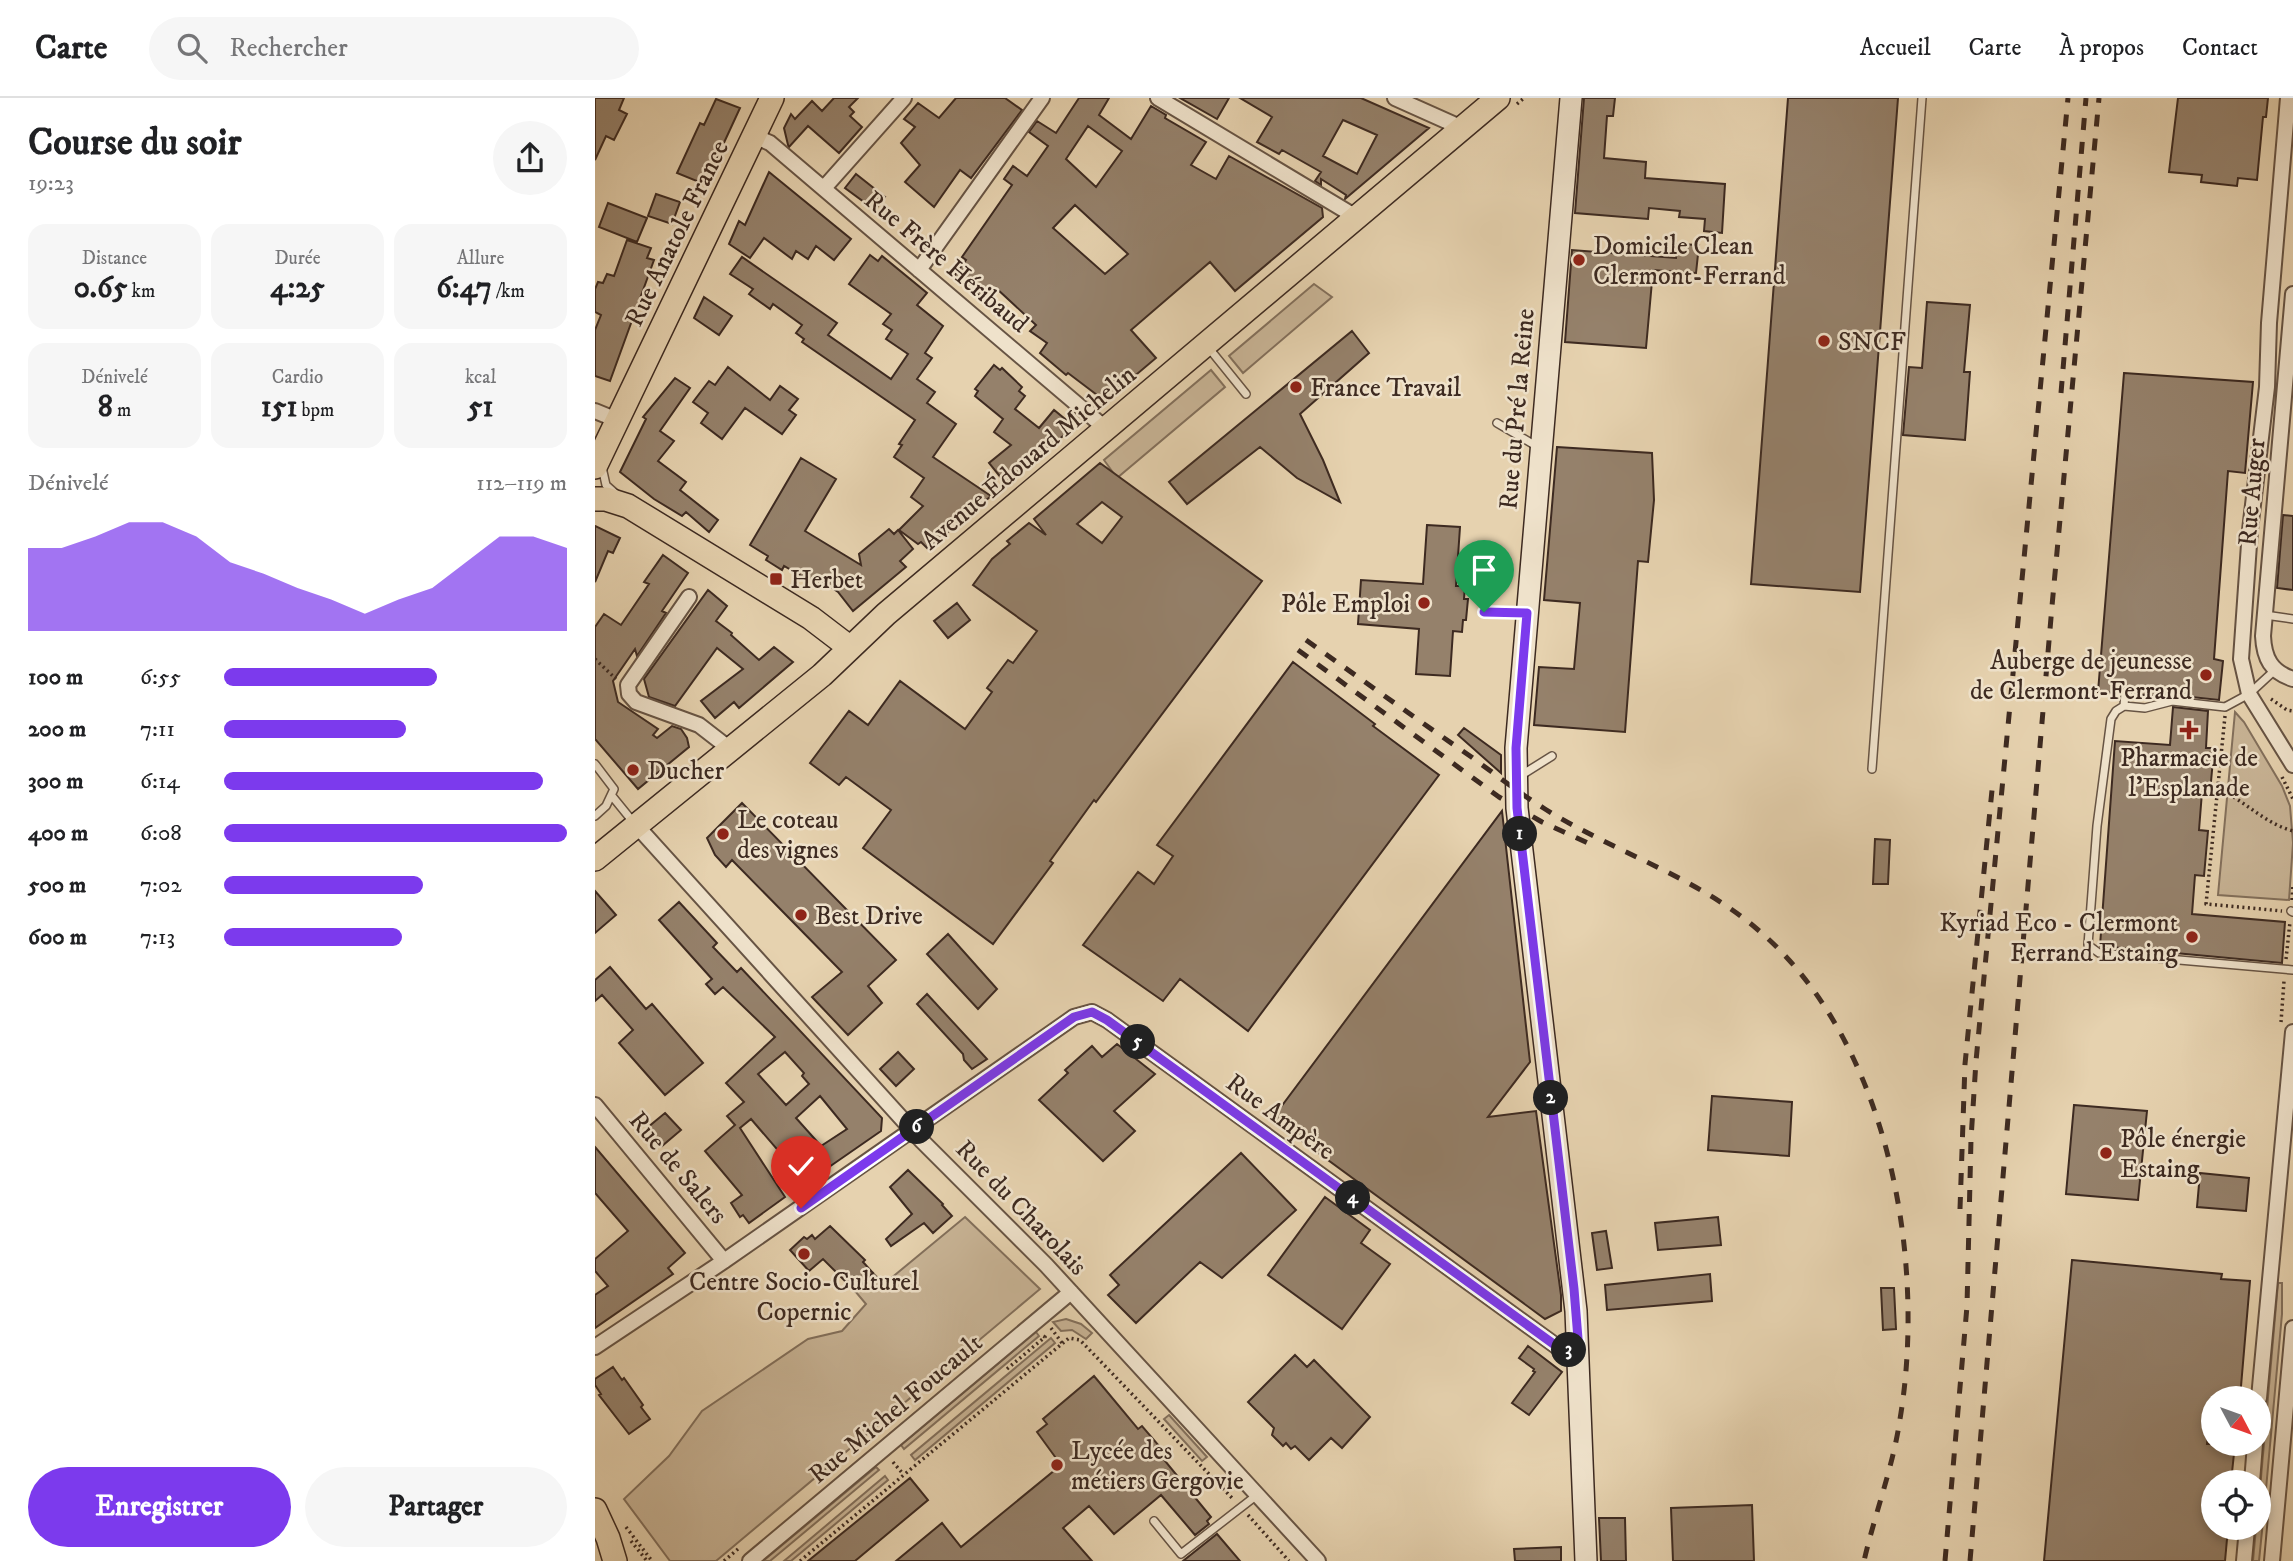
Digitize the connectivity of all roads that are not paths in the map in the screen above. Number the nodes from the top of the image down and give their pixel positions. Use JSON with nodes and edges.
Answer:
{"nodes":[{"id":1,"x":772,"y":98,"type":"edge"},
{"id":2,"x":904,"y":98,"type":"edge"},
{"id":3,"x":1042,"y":98,"type":"edge"},
{"id":4,"x":1157,"y":98,"type":"edge"},
{"id":5,"x":1395,"y":98,"type":"edge"},
{"id":6,"x":1498,"y":98,"type":"edge"},
{"id":7,"x":1571,"y":98,"type":"edge"},
{"id":8,"x":1922,"y":98,"type":"edge"},
{"id":9,"x":2288,"y":98,"type":"edge"},
{"id":10,"x":1462,"y":128,"type":"junction"},
{"id":11,"x":754,"y":136,"type":"junction"},
{"id":12,"x":824,"y":188,"type":"junction"},
{"id":13,"x":1356,"y":217,"type":"junction"},
{"id":14,"x":919,"y":270,"type":"junction"},
{"id":15,"x":2293,"y":294,"type":"edge"},
{"id":16,"x":1205,"y":344,"type":"junction"},
{"id":17,"x":1246,"y":394,"type":"dead end"},
{"id":18,"x":595,"y":411,"type":"edge"},
{"id":19,"x":617,"y":420,"type":"junction"},
{"id":20,"x":1497,"y":423,"type":"dead end"},
{"id":21,"x":1105,"y":428,"type":"junction"},
{"id":22,"x":1541,"y":449,"type":"junction"},
{"id":23,"x":599,"y":460,"type":"edge"},
{"id":24,"x":595,"y":499,"type":"edge"},
{"id":25,"x":628,"y":506,"type":"junction"},
{"id":26,"x":689,"y":597,"type":"dead end"},
{"id":27,"x":1484,"y":612,"type":"dead end"},
{"id":28,"x":1527,"y":613,"type":"junction"},
{"id":29,"x":2265,"y":615,"type":"junction"},
{"id":30,"x":2293,"y":619,"type":"edge"},
{"id":31,"x":849,"y":648,"type":"junction"},
{"id":32,"x":2275,"y":670,"type":"junction"},
{"id":33,"x":2293,"y":679,"type":"edge"},
{"id":34,"x":2125,"y":693,"type":"dead end"},
{"id":35,"x":2249,"y":694,"type":"junction"},
{"id":36,"x":2120,"y":708,"type":"junction"},
{"id":37,"x":730,"y":749,"type":"junction"},
{"id":38,"x":1552,"y":755,"type":"dead end"},
{"id":39,"x":595,"y":764,"type":"edge"},
{"id":40,"x":2293,"y":765,"type":"edge"},
{"id":41,"x":1872,"y":769,"type":"dead end"},
{"id":42,"x":1516,"y":778,"type":"junction"},
{"id":43,"x":612,"y":796,"type":"junction"},
{"id":44,"x":596,"y":812,"type":"edge"},
{"id":45,"x":636,"y":825,"type":"junction"},
{"id":46,"x":595,"y":859,"type":"edge"},
{"id":47,"x":2293,"y":970,"type":"edge"},
{"id":48,"x":2293,"y":1032,"type":"edge"},
{"id":49,"x":595,"y":1105,"type":"edge"},
{"id":50,"x":912,"y":1130,"type":"junction"},
{"id":51,"x":725,"y":1261,"type":"junction"},
{"id":52,"x":1071,"y":1292,"type":"junction"},
{"id":53,"x":2293,"y":1328,"type":"edge"},
{"id":54,"x":595,"y":1347,"type":"edge"},
{"id":55,"x":1579,"y":1351,"type":"junction"},
{"id":56,"x":2260,"y":1386,"type":"edge"},
{"id":57,"x":2288,"y":1430,"type":"edge"},
{"id":58,"x":1257,"y":1494,"type":"junction"},
{"id":59,"x":595,"y":1510,"type":"edge"},
{"id":60,"x":1154,"y":1521,"type":"dead end"},
{"id":61,"x":2246,"y":1540,"type":"edge"},
{"id":62,"x":595,"y":1552,"type":"edge"},
{"id":63,"x":602,"y":1561,"type":"edge"},
{"id":64,"x":615,"y":1561,"type":"edge"},
{"id":65,"x":750,"y":1561,"type":"edge"},
{"id":66,"x":1318,"y":1561,"type":"edge"},
{"id":67,"x":1586,"y":1561,"type":"edge"},
{"id":68,"x":2244,"y":1561,"type":"edge"},
{"id":69,"x":2272,"y":1561,"type":"edge"}],
"edges":[{"from":1,"to":11,"type":"main road","name":"Rue Anatole France"},
{"from":2,"to":12,"type":"street"},
{"from":3,"to":14,"type":"street"},
{"from":4,"to":13,"type":"street"},
{"from":5,"to":10,"type":"street"},
{"from":6,"to":10,"type":"main road","name":"Avenue Édouard Michelin"},
{"from":7,"to":22,"type":"main road","name":"Rue du Pré la Reine"},
{"from":8,"to":41,"type":"lane"},
{"from":9,"to":35,"type":"street"},
{"from":10,"to":13,"type":"main road","name":"Avenue Édouard Michelin"},
{"from":11,"to":12,"type":"street","name":"Rue Frère Héribaud"},
{"from":11,"to":19,"type":"main road","name":"Rue Anatole France"},
{"from":12,"to":14,"type":"street","name":"Rue Frère Héribaud"},
{"from":13,"to":16,"type":"main road","name":"Avenue Édouard Michelin"},
{"from":14,"to":21,"type":"street","name":"Rue Frère Héribaud"},
{"from":15,"to":29,"type":"street","name":"Rue Auger"},
{"from":16,"to":17,"type":"lane"},
{"from":16,"to":21,"type":"main road","name":"Avenue Édouard Michelin"},
{"from":18,"to":19,"type":"street"},
{"from":19,"to":23,"type":"main road","name":"Rue Anatole France"},
{"from":20,"to":22,"type":"lane"},
{"from":21,"to":31,"type":"main road","name":"Avenue Édouard Michelin"},
{"from":22,"to":28,"type":"main road","name":"Rue du Pré la Reine"},
{"from":23,"to":25,"type":"lane"},
{"from":24,"to":25,"type":"main road"},
{"from":25,"to":31,"type":"main road"},
{"from":26,"to":37,"type":"street"},
{"from":27,"to":28,"type":"lane"},
{"from":28,"to":42,"type":"main road","name":"Rue du Pré la Reine"},
{"from":29,"to":30,"type":"lane"},
{"from":29,"to":32,"type":"street","name":"Rue Auger"},
{"from":31,"to":37,"type":"main road","name":"Avenue Édouard Michelin"},
{"from":32,"to":33,"type":"street"},
{"from":32,"to":35,"type":"lane"},
{"from":34,"to":36,"type":"lane"},
{"from":35,"to":36,"type":"lane"},
{"from":35,"to":40,"type":"street"},
{"from":36,"to":47,"type":"lane"},
{"from":37,"to":45,"type":"main road","name":"Avenue Édouard Michelin"},
{"from":38,"to":42,"type":"lane"},
{"from":39,"to":43,"type":"lane"},
{"from":42,"to":55,"type":"main road","name":"Rue du Pré la Reine"},
{"from":43,"to":44,"type":"lane"},
{"from":43,"to":45,"type":"lane"},
{"from":45,"to":46,"type":"main road","name":"Avenue Édouard Michelin"},
{"from":45,"to":50,"type":"street","name":"Rue du Charolais"},
{"from":48,"to":56,"type":"street"},
{"from":49,"to":51,"type":"street","name":"Rue de Salers"},
{"from":50,"to":51,"type":"street"},
{"from":50,"to":52,"type":"street","name":"Rue du Charolais"},
{"from":50,"to":55,"type":"street","name":"Rue Ampère"},
{"from":51,"to":54,"type":"street"},
{"from":52,"to":58,"type":"street","name":"Rue du Charolais"},
{"from":52,"to":65,"type":"street","name":"Rue Michel Foucault"},
{"from":53,"to":57,"type":"street"},
{"from":55,"to":67,"type":"main road","name":"Rue du Pré la Reine"},
{"from":57,"to":69,"type":"street"},
{"from":58,"to":60,"type":"lane"},
{"from":58,"to":66,"type":"street","name":"Rue du Charolais"},
{"from":59,"to":64,"type":"main road"},
{"from":61,"to":68,"type":"street"},
{"from":62,"to":63,"type":"main road"}]}
